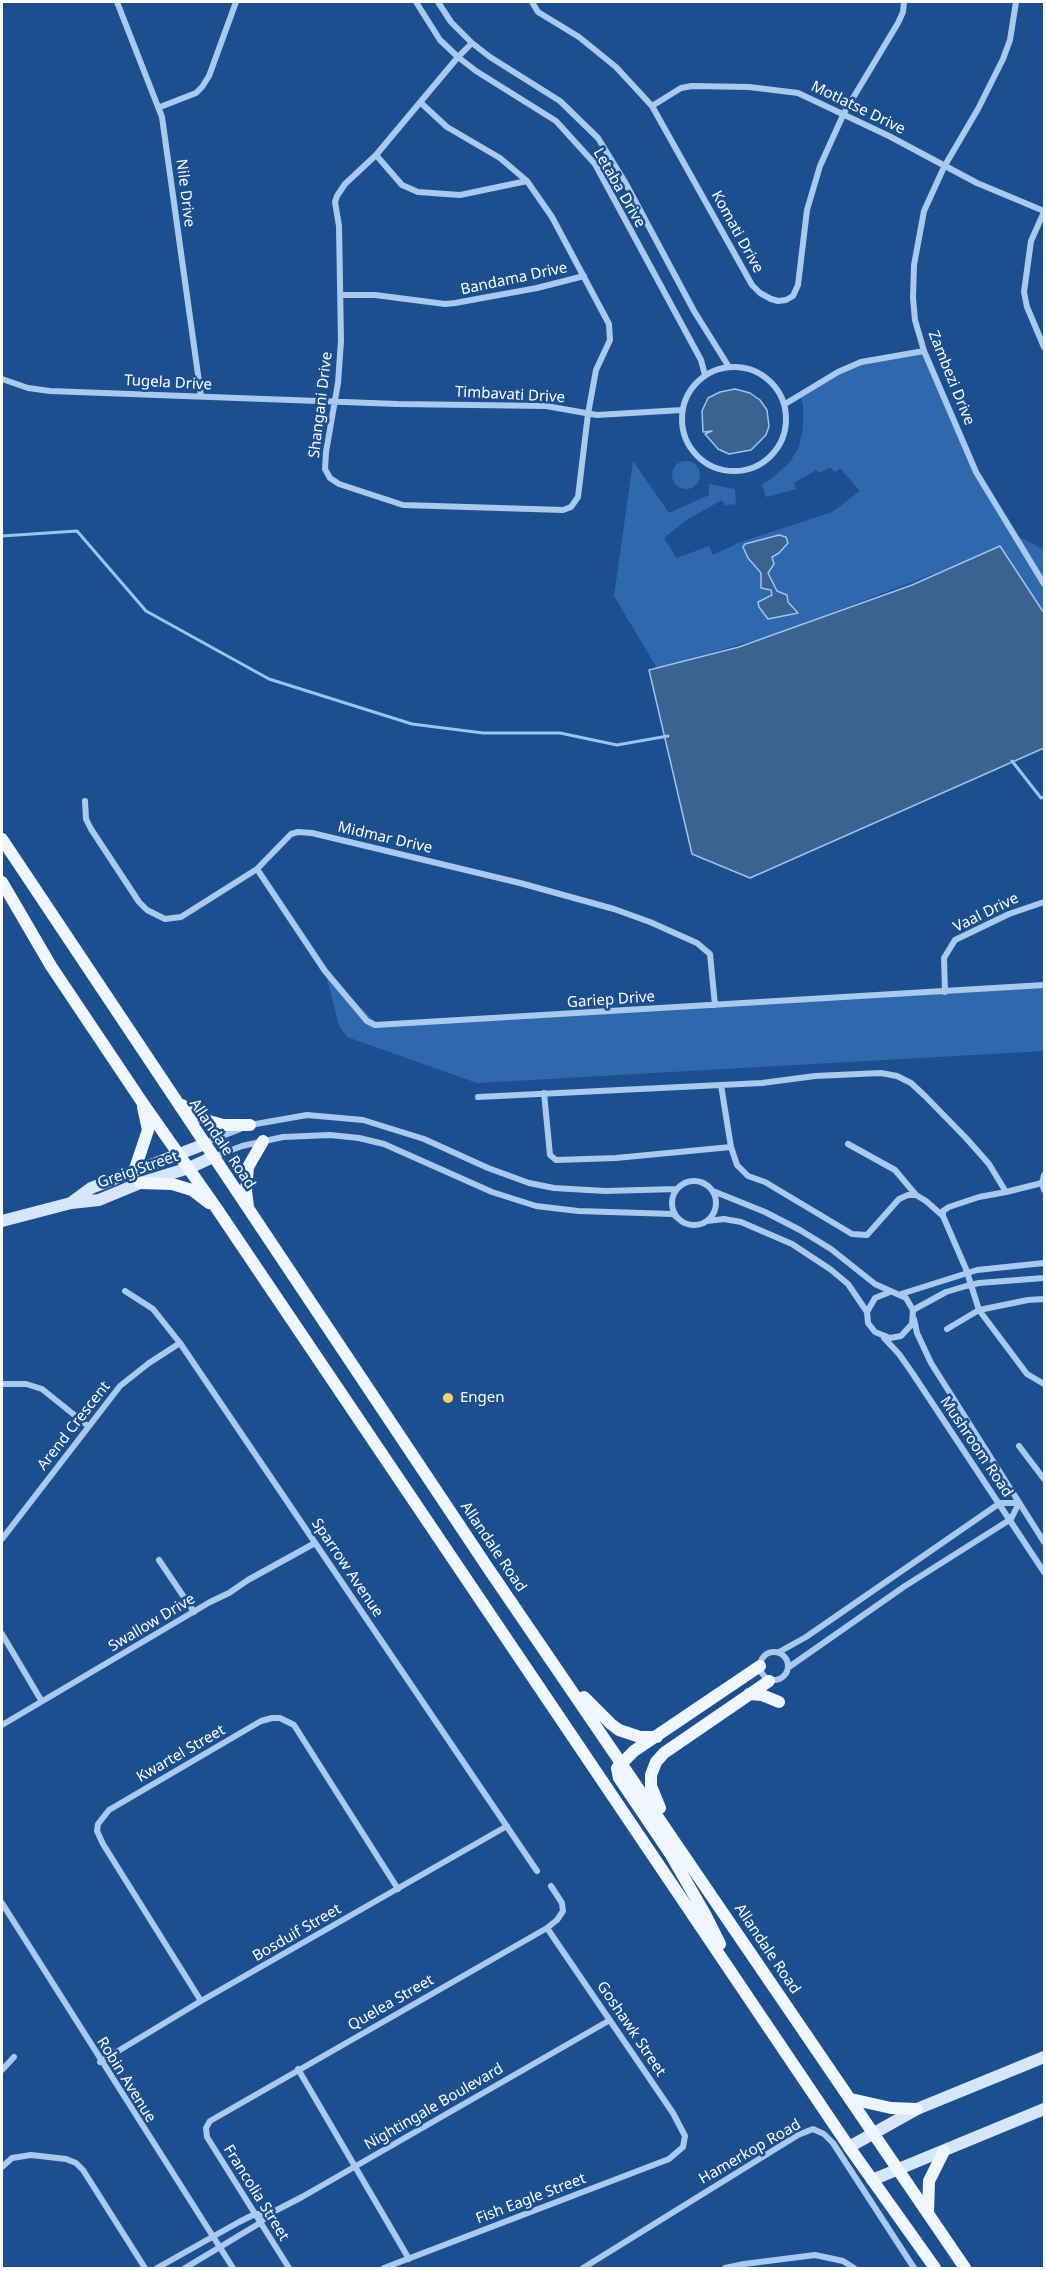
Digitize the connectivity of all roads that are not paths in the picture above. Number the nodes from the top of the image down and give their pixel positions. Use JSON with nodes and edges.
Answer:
{"nodes":[{"id":1,"x":117,"y":2,"type":"edge"},
{"id":2,"x":236,"y":2,"type":"edge"},
{"id":3,"x":416,"y":2,"type":"edge"},
{"id":4,"x":438,"y":2,"type":"edge"},
{"id":5,"x":532,"y":2,"type":"edge"},
{"id":6,"x":903,"y":2,"type":"edge"},
{"id":7,"x":1016,"y":2,"type":"edge"},
{"id":8,"x":472,"y":43,"type":"junction"},
{"id":9,"x":458,"y":57,"type":"junction"},
{"id":10,"x":421,"y":103,"type":"junction"},
{"id":11,"x":160,"y":106,"type":"junction"},
{"id":12,"x":652,"y":106,"type":"junction"},
{"id":13,"x":844,"y":114,"type":"junction"},
{"id":14,"x":376,"y":155,"type":"junction"},
{"id":15,"x":944,"y":167,"type":"junction"},
{"id":16,"x":526,"y":181,"type":"junction"},
{"id":17,"x":1044,"y":211,"type":"edge"},
{"id":18,"x":584,"y":276,"type":"junction"},
{"id":19,"x":341,"y":295,"type":"junction"},
{"id":20,"x":1044,"y":347,"type":"edge"},
{"id":21,"x":924,"y":351,"type":"junction"},
{"id":22,"x":729,"y":367,"type":"junction"},
{"id":23,"x":705,"y":375,"type":"junction"},
{"id":24,"x":2,"y":379,"type":"edge"},
{"id":25,"x":201,"y":396,"type":"junction"},
{"id":26,"x":336,"y":402,"type":"junction"},
{"id":27,"x":784,"y":404,"type":"junction"},
{"id":28,"x":682,"y":410,"type":"junction"},
{"id":29,"x":588,"y":414,"type":"junction"},
{"id":30,"x":1044,"y":584,"type":"edge"},
{"id":31,"x":85,"y":801,"type":"dead end"},
{"id":32,"x":2,"y":839,"type":"edge"},
{"id":33,"x":257,"y":869,"type":"junction"},
{"id":34,"x":2,"y":882,"type":"edge"},
{"id":35,"x":1044,"y":902,"type":"edge"},
{"id":36,"x":1044,"y":985,"type":"edge"},
{"id":37,"x":945,"y":992,"type":"junction"},
{"id":38,"x":716,"y":1005,"type":"junction"},
{"id":39,"x":721,"y":1085,"type":"junction"},
{"id":40,"x":544,"y":1093,"type":"junction"},
{"id":41,"x":477,"y":1097,"type":"dead end"},
{"id":42,"x":174,"y":1098,"type":"junction"},
{"id":43,"x":142,"y":1102,"type":"junction"},
{"id":44,"x":250,"y":1125,"type":"junction"},
{"id":45,"x":263,"y":1141,"type":"junction"},
{"id":46,"x":848,"y":1143,"type":"dead end"},
{"id":47,"x":205,"y":1144,"type":"junction"},
{"id":48,"x":731,"y":1147,"type":"junction"},
{"id":49,"x":179,"y":1153,"type":"junction"},
{"id":50,"x":213,"y":1157,"type":"junction"},
{"id":51,"x":189,"y":1168,"type":"junction"},
{"id":52,"x":135,"y":1169,"type":"junction"},
{"id":53,"x":1044,"y":1175,"type":"edge"},
{"id":54,"x":140,"y":1183,"type":"junction"},
{"id":55,"x":1043,"y":1186,"type":"edge"},
{"id":56,"x":677,"y":1189,"type":"junction"},
{"id":57,"x":713,"y":1191,"type":"junction"},
{"id":58,"x":1006,"y":1192,"type":"junction"},
{"id":59,"x":916,"y":1195,"type":"junction"},
{"id":60,"x":71,"y":1203,"type":"junction"},
{"id":61,"x":217,"y":1209,"type":"junction"},
{"id":62,"x":249,"y":1210,"type":"junction"},
{"id":63,"x":943,"y":1216,"type":"junction"},
{"id":64,"x":680,"y":1220,"type":"junction"},
{"id":65,"x":2,"y":1221,"type":"edge"},
{"id":66,"x":707,"y":1221,"type":"junction"},
{"id":67,"x":1044,"y":1263,"type":"edge"},
{"id":68,"x":1044,"y":1278,"type":"edge"},
{"id":69,"x":125,"y":1291,"type":"dead end"},
{"id":70,"x":890,"y":1292,"type":"junction"},
{"id":71,"x":901,"y":1294,"type":"junction"},
{"id":72,"x":1044,"y":1299,"type":"edge"},
{"id":73,"x":913,"y":1310,"type":"junction"},
{"id":74,"x":979,"y":1310,"type":"junction"},
{"id":75,"x":867,"y":1312,"type":"junction"},
{"id":76,"x":914,"y":1319,"type":"junction"},
{"id":77,"x":946,"y":1329,"type":"dead end"},
{"id":78,"x":884,"y":1338,"type":"junction"},
{"id":79,"x":180,"y":1343,"type":"junction"},
{"id":80,"x":1044,"y":1383,"type":"edge"},
{"id":81,"x":2,"y":1384,"type":"edge"},
{"id":82,"x":88,"y":1426,"type":"junction"},
{"id":83,"x":1019,"y":1446,"type":"dead end"},
{"id":84,"x":1044,"y":1479,"type":"edge"},
{"id":85,"x":1000,"y":1503,"type":"junction"},
{"id":86,"x":1018,"y":1503,"type":"junction"},
{"id":87,"x":1011,"y":1519,"type":"junction"},
{"id":88,"x":2,"y":1539,"type":"edge"},
{"id":89,"x":1044,"y":1542,"type":"edge"},
{"id":90,"x":315,"y":1543,"type":"junction"},
{"id":91,"x":159,"y":1560,"type":"dead end"},
{"id":92,"x":1044,"y":1572,"type":"edge"},
{"id":93,"x":194,"y":1612,"type":"junction"},
{"id":94,"x":2,"y":1634,"type":"edge"},
{"id":95,"x":779,"y":1652,"type":"junction"},
{"id":96,"x":760,"y":1666,"type":"junction"},
{"id":97,"x":789,"y":1667,"type":"junction"},
{"id":98,"x":562,"y":1675,"type":"junction"},
{"id":99,"x":769,"y":1681,"type":"junction"},
{"id":100,"x":750,"y":1694,"type":"junction"},
{"id":101,"x":41,"y":1700,"type":"junction"},
{"id":102,"x":779,"y":1702,"type":"dead end"},
{"id":103,"x":2,"y":1725,"type":"edge"},
{"id":104,"x":659,"y":1736,"type":"junction"},
{"id":105,"x":621,"y":1762,"type":"junction"},
{"id":106,"x":507,"y":1826,"type":"junction"},
{"id":107,"x":690,"y":1861,"type":"junction"},
{"id":108,"x":537,"y":1871,"type":"dead end"},
{"id":109,"x":551,"y":1886,"type":"dead end"},
{"id":110,"x":398,"y":1889,"type":"junction"},
{"id":111,"x":2,"y":1903,"type":"edge"},
{"id":112,"x":547,"y":1928,"type":"junction"},
{"id":113,"x":737,"y":1980,"type":"junction"},
{"id":114,"x":201,"y":2001,"type":"junction"},
{"id":115,"x":610,"y":2020,"type":"junction"},
{"id":116,"x":14,"y":2057,"type":"dead end"},
{"id":117,"x":1044,"y":2057,"type":"edge"},
{"id":118,"x":100,"y":2062,"type":"junction"},
{"id":119,"x":298,"y":2069,"type":"junction"},
{"id":120,"x":2,"y":2070,"type":"edge"},
{"id":121,"x":851,"y":2098,"type":"junction"},
{"id":122,"x":918,"y":2109,"type":"junction"},
{"id":123,"x":1044,"y":2109,"type":"edge"},
{"id":124,"x":206,"y":2128,"type":"joint"},
{"id":125,"x":874,"y":2133,"type":"junction"},
{"id":126,"x":683,"y":2147,"type":"joint"},
{"id":127,"x":849,"y":2147,"type":"junction"},
{"id":128,"x":944,"y":2151,"type":"junction"},
{"id":129,"x":355,"y":2166,"type":"junction"},
{"id":130,"x":2,"y":2167,"type":"edge"},
{"id":131,"x":898,"y":2169,"type":"junction"},
{"id":132,"x":872,"y":2180,"type":"junction"},
{"id":133,"x":928,"y":2212,"type":"junction"},
{"id":134,"x":255,"y":2214,"type":"junction"},
{"id":135,"x":269,"y":2214,"type":"junction"},
{"id":136,"x":260,"y":2223,"type":"junction"},
{"id":137,"x":213,"y":2235,"type":"junction"},
{"id":138,"x":220,"y":2247,"type":"junction"},
{"id":139,"x":410,"y":2259,"type":"junction"},
{"id":140,"x":145,"y":2268,"type":"edge"},
{"id":141,"x":157,"y":2268,"type":"edge"},
{"id":142,"x":185,"y":2268,"type":"edge"},
{"id":143,"x":233,"y":2268,"type":"edge"},
{"id":144,"x":289,"y":2268,"type":"edge"},
{"id":145,"x":384,"y":2268,"type":"edge"},
{"id":146,"x":583,"y":2268,"type":"edge"},
{"id":147,"x":724,"y":2268,"type":"edge"},
{"id":148,"x":854,"y":2268,"type":"edge"},
{"id":149,"x":914,"y":2268,"type":"edge"},
{"id":150,"x":934,"y":2268,"type":"edge"},
{"id":151,"x":965,"y":2268,"type":"edge"}],
"edges":[{"from":1,"to":11,"type":"street","name":"Nile Drive"},
{"from":2,"to":11,"type":"street"},
{"from":3,"to":9,"type":"street","name":"Letaba Drive"},
{"from":4,"to":8,"type":"street","name":"Letaba Drive"},
{"from":5,"to":12,"type":"street","name":"Komati Drive"},
{"from":6,"to":13,"type":"street","name":"Komati Drive"},
{"from":7,"to":15,"type":"street","name":"Zambezi Drive"},
{"from":8,"to":9,"type":"street","name":"Shangani Drive"},
{"from":8,"to":22,"type":"street","name":"Letaba Drive"},
{"from":9,"to":10,"type":"street","name":"Shangani Drive"},
{"from":9,"to":23,"type":"street","name":"Letaba Drive"},
{"from":10,"to":14,"type":"street","name":"Shangani Drive"},
{"from":10,"to":16,"type":"street"},
{"from":11,"to":25,"type":"street","name":"Nile Drive"},
{"from":12,"to":13,"type":"street","name":"Motlatse Drive"},
{"from":12,"to":13,"type":"street","name":"Komati Drive"},
{"from":13,"to":15,"type":"street","name":"Motlatse Drive"},
{"from":14,"to":16,"type":"street"},
{"from":14,"to":19,"type":"street","name":"Shangani Drive"},
{"from":15,"to":17,"type":"street","name":"Motlatse Drive"},
{"from":15,"to":21,"type":"street","name":"Zambezi Drive"},
{"from":16,"to":18,"type":"street"},
{"from":17,"to":20,"type":"street"},
{"from":18,"to":19,"type":"street","name":"Bandama Drive"},
{"from":18,"to":29,"type":"street"},
{"from":19,"to":26,"type":"street","name":"Shangani Drive"},
{"from":21,"to":27,"type":"street"},
{"from":21,"to":30,"type":"street","name":"Zambezi Drive"},
{"from":22,"to":23,"type":"street"},
{"from":22,"to":27,"type":"street"},
{"from":23,"to":28,"type":"street"},
{"from":24,"to":25,"type":"street","name":"Tugela Drive"},
{"from":25,"to":26,"type":"street","name":"Tugela Drive"},
{"from":26,"to":29,"type":"street","name":"Timbavati Drive"},
{"from":26,"to":29,"type":"street","name":"Shangani Drive"},
{"from":27,"to":28,"type":"street"},
{"from":28,"to":29,"type":"street","name":"Timbavati Drive"},
{"from":31,"to":33,"type":"street","name":"Midmar Drive"},
{"from":32,"to":42,"type":"main road","name":"Allandale Road"},
{"from":33,"to":38,"type":"street","name":"Gariep Drive"},
{"from":33,"to":38,"type":"street","name":"Midmar Drive"},
{"from":34,"to":43,"type":"main road"},
{"from":35,"to":37,"type":"street","name":"Vaal Drive"},
{"from":36,"to":37,"type":"street","name":"Gariep Drive"},
{"from":37,"to":38,"type":"street","name":"Gariep Drive"},
{"from":39,"to":40,"type":"street"},
{"from":39,"to":48,"type":"street"},
{"from":39,"to":58,"type":"street"},
{"from":40,"to":41,"type":"street"},
{"from":40,"to":48,"type":"street"},
{"from":42,"to":44,"type":"main road"},
{"from":42,"to":47,"type":"main road","name":"Allandale Road"},
{"from":43,"to":49,"type":"main road"},
{"from":43,"to":52,"type":"main road"},
{"from":44,"to":47,"type":"street"},
{"from":44,"to":56,"type":"street"},
{"from":45,"to":50,"type":"street"},
{"from":45,"to":62,"type":"main road"},
{"from":45,"to":64,"type":"street"},
{"from":46,"to":59,"type":"street"},
{"from":47,"to":49,"type":"street","name":"Greig Street"},
{"from":47,"to":50,"type":"main road","name":"Allandale Road"},
{"from":48,"to":59,"type":"street"},
{"from":49,"to":51,"type":"main road"},
{"from":49,"to":52,"type":"street","name":"Greig Street"},
{"from":50,"to":51,"type":"street","name":"Greig Street"},
{"from":50,"to":62,"type":"main road","name":"Allandale Road"},
{"from":51,"to":54,"type":"street","name":"Greig Street"},
{"from":51,"to":61,"type":"main road"},
{"from":52,"to":60,"type":"street","name":"Greig Street"},
{"from":53,"to":55,"type":"street"},
{"from":54,"to":60,"type":"street","name":"Greig Street"},
{"from":54,"to":61,"type":"main road"},
{"from":55,"to":58,"type":"street"},
{"from":56,"to":57,"type":"street"},
{"from":56,"to":64,"type":"street"},
{"from":57,"to":66,"type":"street"},
{"from":57,"to":70,"type":"street"},
{"from":58,"to":63,"type":"street"},
{"from":59,"to":63,"type":"street"},
{"from":60,"to":65,"type":"street","name":"Greig Street"},
{"from":61,"to":113,"type":"main road"},
{"from":62,"to":98,"type":"main road","name":"Allandale Road"},
{"from":63,"to":74,"type":"street"},
{"from":64,"to":66,"type":"street"},
{"from":66,"to":75,"type":"street"},
{"from":67,"to":71,"type":"street"},
{"from":68,"to":73,"type":"street"},
{"from":69,"to":79,"type":"street","name":"Sparrow Avenue"},
{"from":70,"to":71,"type":"street"},
{"from":70,"to":75,"type":"street"},
{"from":71,"to":73,"type":"street"},
{"from":72,"to":74,"type":"street"},
{"from":73,"to":76,"type":"street"},
{"from":74,"to":77,"type":"street"},
{"from":74,"to":80,"type":"street"},
{"from":75,"to":78,"type":"street"},
{"from":76,"to":78,"type":"street"},
{"from":76,"to":86,"type":"street","name":"Mushroom Road"},
{"from":78,"to":85,"type":"street","name":"Mushroom Road"},
{"from":79,"to":82,"type":"street","name":"Arend Crescent"},
{"from":79,"to":90,"type":"street","name":"Sparrow Avenue"},
{"from":81,"to":82,"type":"street"},
{"from":82,"to":88,"type":"street","name":"Arend Crescent"},
{"from":83,"to":84,"type":"street"},
{"from":85,"to":86,"type":"street"},
{"from":85,"to":87,"type":"street","name":"Mushroom Road"},
{"from":85,"to":95,"type":"street"},
{"from":86,"to":87,"type":"street"},
{"from":86,"to":89,"type":"street","name":"Mushroom Road"},
{"from":87,"to":92,"type":"street","name":"Mushroom Road"},
{"from":87,"to":97,"type":"street"},
{"from":90,"to":93,"type":"street","name":"Swallow Drive"},
{"from":90,"to":106,"type":"street","name":"Sparrow Avenue"},
{"from":91,"to":93,"type":"street"},
{"from":93,"to":101,"type":"street","name":"Swallow Drive"},
{"from":94,"to":101,"type":"street"},
{"from":95,"to":96,"type":"street"},
{"from":95,"to":97,"type":"street"},
{"from":96,"to":99,"type":"street"},
{"from":96,"to":104,"type":"main road"},
{"from":97,"to":99,"type":"street"},
{"from":98,"to":104,"type":"main road"},
{"from":98,"to":105,"type":"main road","name":"Allandale Road"},
{"from":99,"to":100,"type":"main road"},
{"from":100,"to":102,"type":"main road"},
{"from":100,"to":107,"type":"main road"},
{"from":101,"to":103,"type":"street","name":"Swallow Drive"},
{"from":104,"to":105,"type":"main road"},
{"from":105,"to":107,"type":"main road","name":"Allandale Road"},
{"from":105,"to":113,"type":"main road"},
{"from":106,"to":108,"type":"street","name":"Sparrow Avenue"},
{"from":106,"to":110,"type":"street","name":"Bosduif Street"},
{"from":107,"to":121,"type":"main road","name":"Allandale Road"},
{"from":109,"to":112,"type":"street","name":"Quelea Street"},
{"from":110,"to":114,"type":"street","name":"Bosduif Street"},
{"from":110,"to":114,"type":"street","name":"Kwartel Street"},
{"from":111,"to":118,"type":"street","name":"Robin Avenue"},
{"from":112,"to":115,"type":"street","name":"Goshawk Street"},
{"from":112,"to":119,"type":"street","name":"Quelea Street"},
{"from":113,"to":127,"type":"main road"},
{"from":114,"to":118,"type":"street","name":"Bosduif Street"},
{"from":115,"to":126,"type":"street","name":"Goshawk Street"},
{"from":115,"to":129,"type":"street","name":"Nightingale Boulevard"},
{"from":116,"to":120,"type":"street"},
{"from":117,"to":122,"type":"street"},
{"from":118,"to":137,"type":"street","name":"Robin Avenue"},
{"from":119,"to":124,"type":"street","name":"Quelea Street"},
{"from":119,"to":129,"type":"street"},
{"from":121,"to":122,"type":"main road"},
{"from":121,"to":125,"type":"main road","name":"Allandale Road"},
{"from":122,"to":125,"type":"street"},
{"from":123,"to":128,"type":"street"},
{"from":124,"to":134,"type":"street","name":"Francolia Street"},
{"from":125,"to":127,"type":"street"},
{"from":125,"to":131,"type":"main road","name":"Allandale Road"},
{"from":126,"to":139,"type":"street","name":"Fish Eagle Street"},
{"from":127,"to":132,"type":"main road"},
{"from":128,"to":131,"type":"street"},
{"from":128,"to":133,"type":"main road"},
{"from":129,"to":135,"type":"street","name":"Nightingale Boulevard"},
{"from":129,"to":139,"type":"street"},
{"from":130,"to":140,"type":"street"},
{"from":131,"to":132,"type":"street"},
{"from":131,"to":133,"type":"main road","name":"Allandale Road"},
{"from":132,"to":150,"type":"main road"},
{"from":133,"to":151,"type":"main road","name":"Allandale Road"},
{"from":134,"to":135,"type":"street","name":"Nightingale Boulevard"},
{"from":134,"to":136,"type":"street","name":"Francolia Street"},
{"from":134,"to":137,"type":"street","name":"Nightingale Boulevard"},
{"from":135,"to":136,"type":"street","name":"Nightingale Boulevard"},
{"from":136,"to":138,"type":"street","name":"Nightingale Boulevard"},
{"from":136,"to":144,"type":"street","name":"Francolia Street"},
{"from":137,"to":138,"type":"street","name":"Robin Avenue"},
{"from":137,"to":141,"type":"street","name":"Nightingale Boulevard"},
{"from":138,"to":142,"type":"street","name":"Nightingale Boulevard"},
{"from":138,"to":143,"type":"street","name":"Robin Avenue"},
{"from":139,"to":145,"type":"street","name":"Fish Eagle Street"},
{"from":146,"to":149,"type":"street","name":"Hamerkop Road"},
{"from":147,"to":148,"type":"street"}]}
